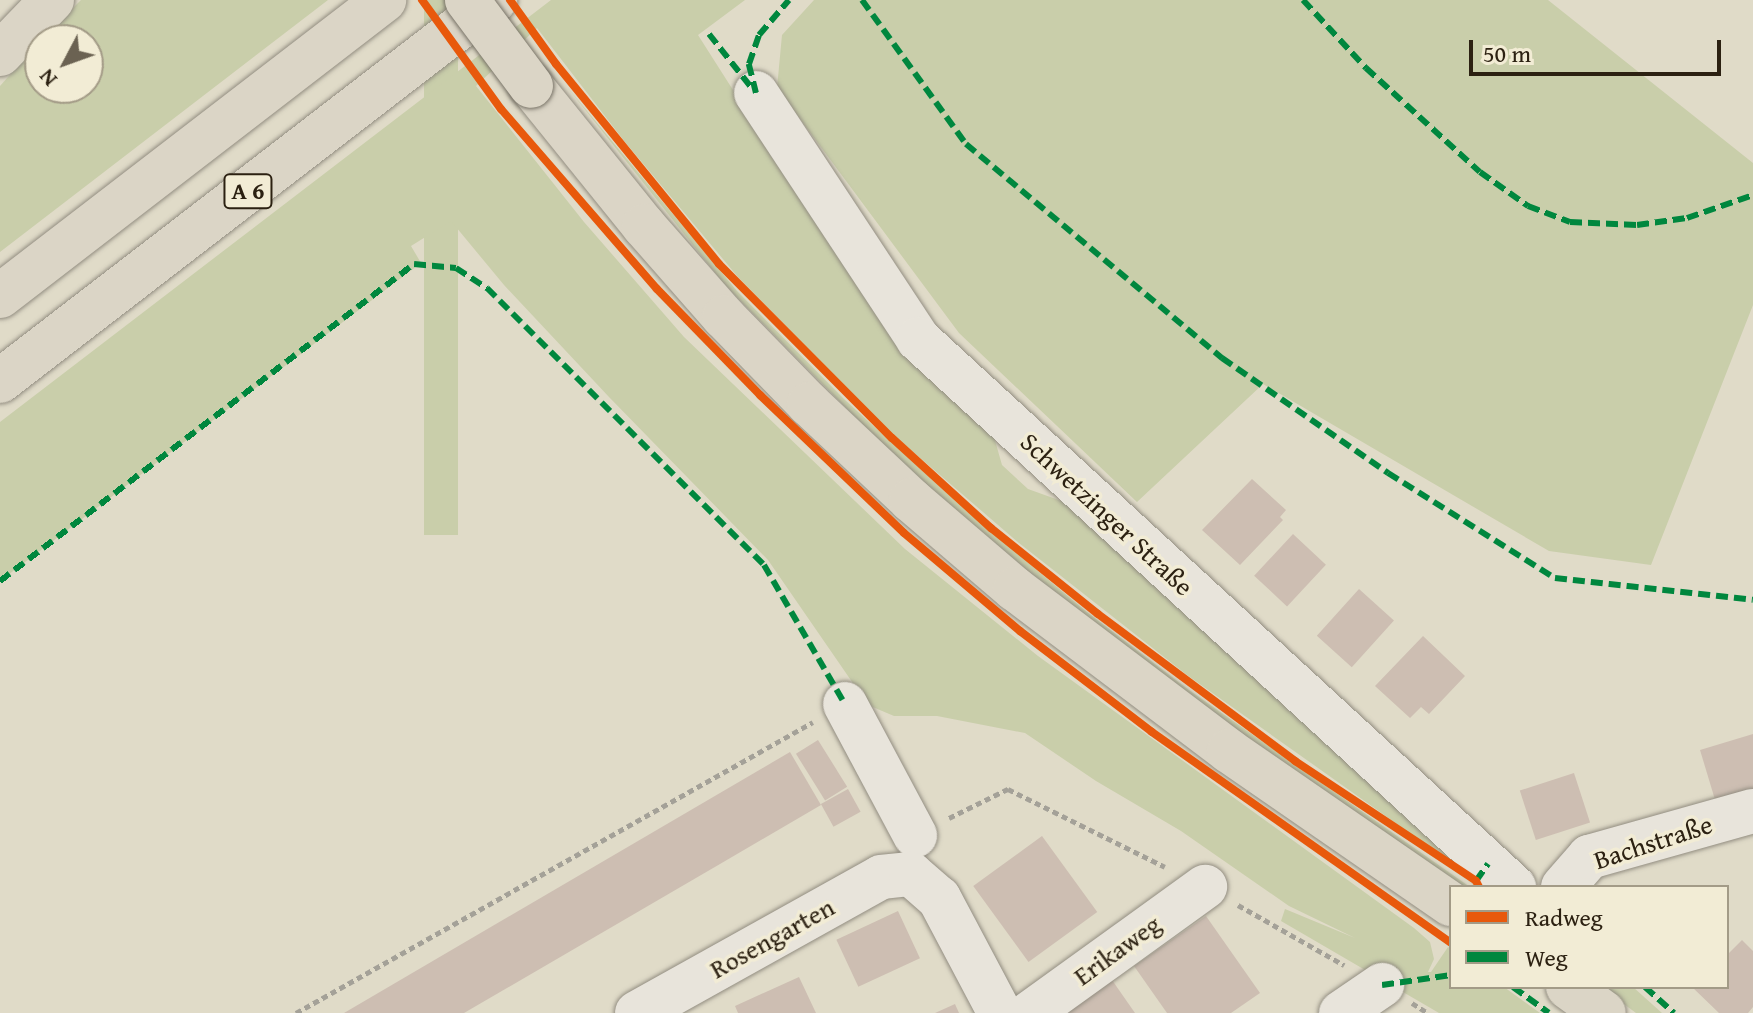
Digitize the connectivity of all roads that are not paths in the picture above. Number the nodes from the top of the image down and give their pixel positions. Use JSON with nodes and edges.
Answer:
{"nodes":[{"id":1,"x":52,"y":0,"type":"edge"},
{"id":2,"x":384,"y":0,"type":"edge"},
{"id":3,"x":467,"y":0,"type":"edge"},
{"id":4,"x":495,"y":0,"type":"edge"},
{"id":5,"x":0,"y":54,"type":"edge"},
{"id":6,"x":756,"y":93,"type":"dead end"},
{"id":7,"x":0,"y":296,"type":"edge"},
{"id":8,"x":0,"y":381,"type":"edge"},
{"id":9,"x":845,"y":704,"type":"road end"},
{"id":10,"x":1753,"y":811,"type":"edge"},
{"id":11,"x":913,"y":854,"type":"junction"},
{"id":12,"x":1512,"y":885,"type":"edge"},
{"id":13,"x":1565,"y":885,"type":"edge"},
{"id":14,"x":1205,"y":887,"type":"dead end"},
{"id":15,"x":1449,"y":903,"type":"edge"},
{"id":16,"x":1382,"y":985,"type":"dead end"},
{"id":17,"x":1571,"y":989,"type":"edge"},
{"id":18,"x":637,"y":1013,"type":"edge"},
{"id":19,"x":1000,"y":1013,"type":"edge"},
{"id":20,"x":1030,"y":1013,"type":"edge"},
{"id":21,"x":1341,"y":1013,"type":"edge"},
{"id":22,"x":1604,"y":1013,"type":"edge"}],
"edges":[{"from":1,"to":5,"type":"main road"},
{"from":2,"to":7,"type":"main road","number":"A 6"},
{"from":3,"to":15,"type":"main road","bridge":true},
{"from":4,"to":8,"type":"main road","number":"A 6"},
{"from":6,"to":12,"type":"street","name":"Schwetzinger Straße"},
{"from":9,"to":11,"type":"street"},
{"from":10,"to":13,"type":"street","name":"Bachstraße"},
{"from":11,"to":18,"type":"street","name":"Rosengarten"},
{"from":11,"to":19,"type":"street"},
{"from":14,"to":20,"type":"street","name":"Erikaweg"},
{"from":16,"to":21,"type":"street"},
{"from":17,"to":22,"type":"main road"}]}
